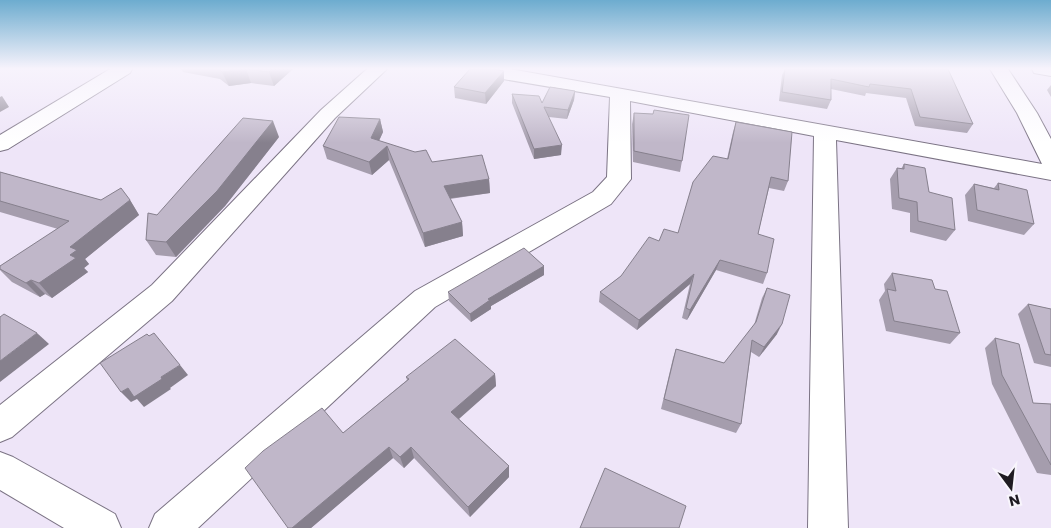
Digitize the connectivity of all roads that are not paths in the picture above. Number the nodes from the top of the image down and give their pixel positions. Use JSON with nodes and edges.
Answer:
{"nodes":[{"id":1,"x":620,"y":93,"type":"edge"},
{"id":2,"x":82,"y":94,"type":"edge"},
{"id":3,"x":351,"y":94,"type":"edge"},
{"id":4,"x":623,"y":94,"type":"edge"},
{"id":5,"x":1015,"y":94,"type":"edge"},
{"id":6,"x":825,"y":131,"type":"junction"},
{"id":7,"x":0,"y":144,"type":"edge"},
{"id":8,"x":1051,"y":160,"type":"edge"},
{"id":9,"x":1051,"y":173,"type":"edge"},
{"id":10,"x":0,"y":426,"type":"edge"},
{"id":11,"x":0,"y":470,"type":"edge"},
{"id":12,"x":101,"y":528,"type":"edge"},
{"id":13,"x":169,"y":528,"type":"edge"},
{"id":14,"x":828,"y":528,"type":"edge"}],
"edges":[{"from":1,"to":13,"type":"street"},
{"from":2,"to":7,"type":"street"},
{"from":3,"to":10,"type":"street"},
{"from":4,"to":6,"type":"street"},
{"from":5,"to":8,"type":"street"},
{"from":6,"to":9,"type":"street"},
{"from":6,"to":14,"type":"street"},
{"from":11,"to":12,"type":"street"}]}
